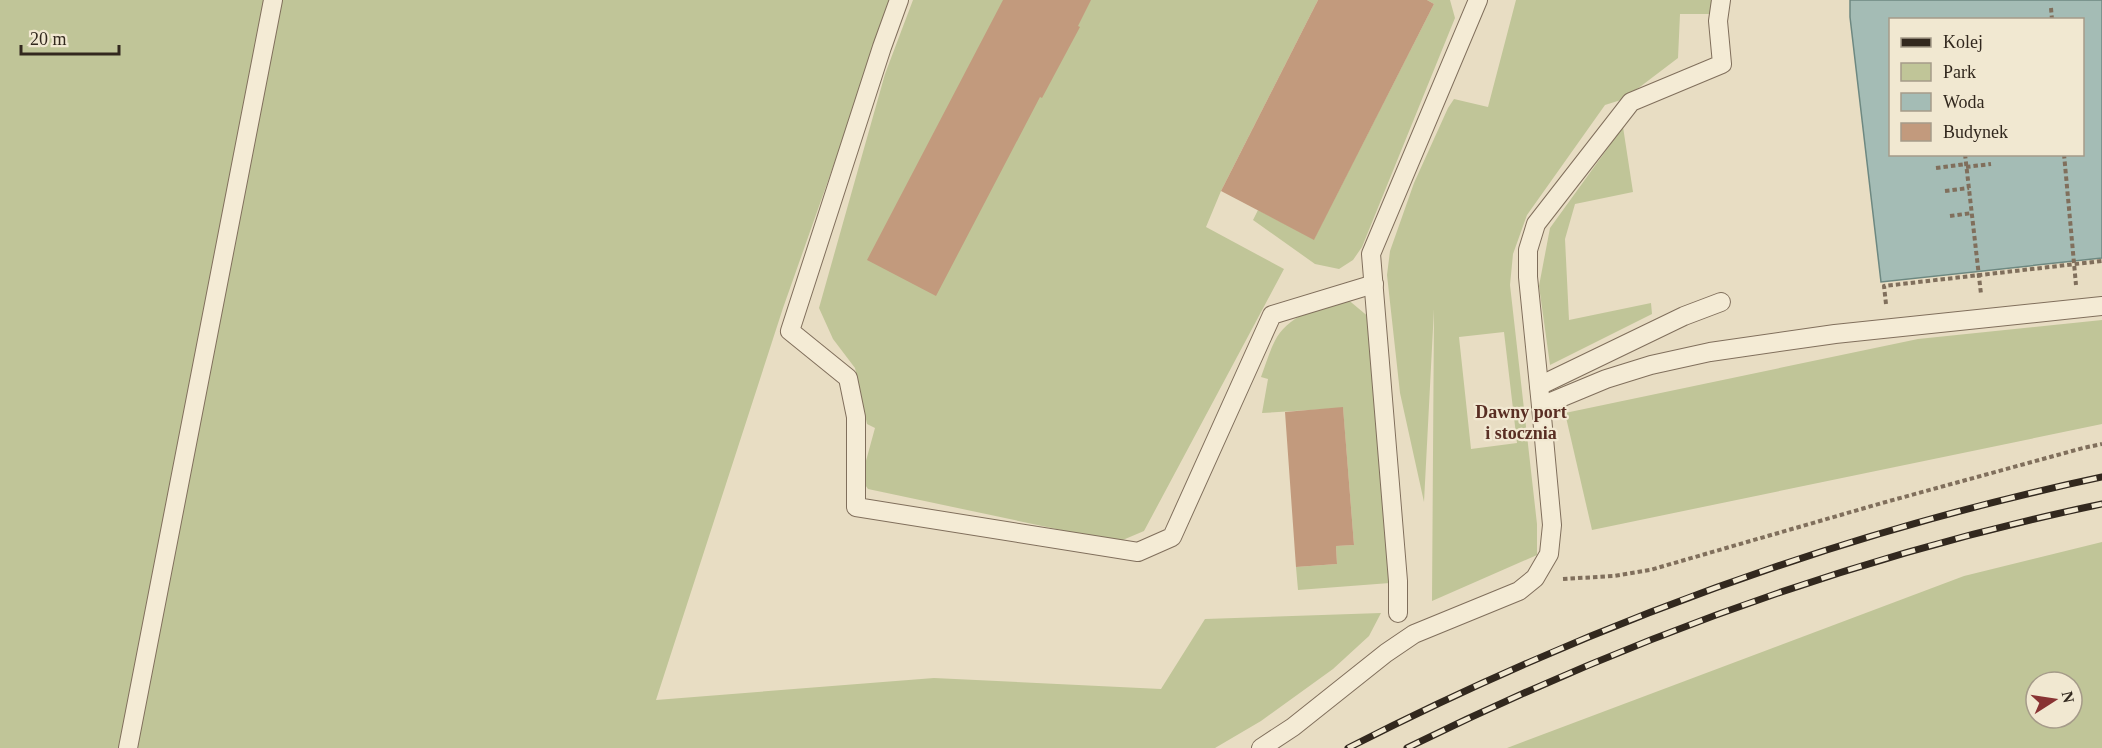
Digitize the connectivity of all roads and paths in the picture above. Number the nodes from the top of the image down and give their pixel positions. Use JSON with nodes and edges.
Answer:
{"nodes":[{"id":1,"x":273,"y":0,"type":"edge"},
{"id":2,"x":899,"y":0,"type":"edge"},
{"id":3,"x":1478,"y":0,"type":"edge"},
{"id":4,"x":1721,"y":0,"type":"edge"},
{"id":5,"x":2051,"y":8,"type":"dead end"},
{"id":6,"x":2052,"y":18,"type":"edge"},
{"id":7,"x":1965,"y":156,"type":"edge"},
{"id":8,"x":2064,"y":156,"type":"edge"},
{"id":9,"x":1991,"y":164,"type":"dead end"},
{"id":10,"x":1966,"y":166,"type":"junction"},
{"id":11,"x":1936,"y":168,"type":"dead end"},
{"id":12,"x":1969,"y":188,"type":"junction"},
{"id":13,"x":1945,"y":191,"type":"dead end"},
{"id":14,"x":1972,"y":213,"type":"junction"},
{"id":15,"x":1950,"y":216,"type":"dead end"},
{"id":16,"x":2102,"y":261,"type":"edge"},
{"id":17,"x":2074,"y":266,"type":"junction"},
{"id":18,"x":1978,"y":277,"type":"junction"},
{"id":19,"x":1374,"y":284,"type":"junction"},
{"id":20,"x":1884,"y":289,"type":"dead end"},
{"id":21,"x":1721,"y":302,"type":"dead end"},
{"id":22,"x":2102,"y":306,"type":"edge"},
{"id":23,"x":1539,"y":386,"type":"junction"},
{"id":24,"x":1541,"y":406,"type":"junction"},
{"id":25,"x":2102,"y":444,"type":"edge"},
{"id":26,"x":1535,"y":578,"type":"junction"},
{"id":27,"x":1398,"y":613,"type":"dead end"},
{"id":28,"x":128,"y":748,"type":"edge"},
{"id":29,"x":1261,"y":748,"type":"edge"}],
"edges":[{"from":1,"to":28,"type":"lane"},
{"from":2,"to":19,"type":"lane"},
{"from":3,"to":19,"type":"lane"},
{"from":4,"to":23,"type":"lane"},
{"from":5,"to":6,"type":"path"},
{"from":7,"to":10,"type":"path"},
{"from":8,"to":17,"type":"path"},
{"from":9,"to":10,"type":"path"},
{"from":10,"to":11,"type":"path"},
{"from":10,"to":12,"type":"path"},
{"from":12,"to":13,"type":"path"},
{"from":12,"to":14,"type":"path"},
{"from":14,"to":15,"type":"path"},
{"from":14,"to":18,"type":"path"},
{"from":16,"to":17,"type":"path"},
{"from":17,"to":18,"type":"path"},
{"from":18,"to":20,"type":"path"},
{"from":19,"to":27,"type":"lane"},
{"from":21,"to":23,"type":"lane"},
{"from":22,"to":24,"type":"lane"},
{"from":23,"to":24,"type":"lane"},
{"from":24,"to":26,"type":"lane"},
{"from":25,"to":26,"type":"path"},
{"from":26,"to":29,"type":"lane"}]}
